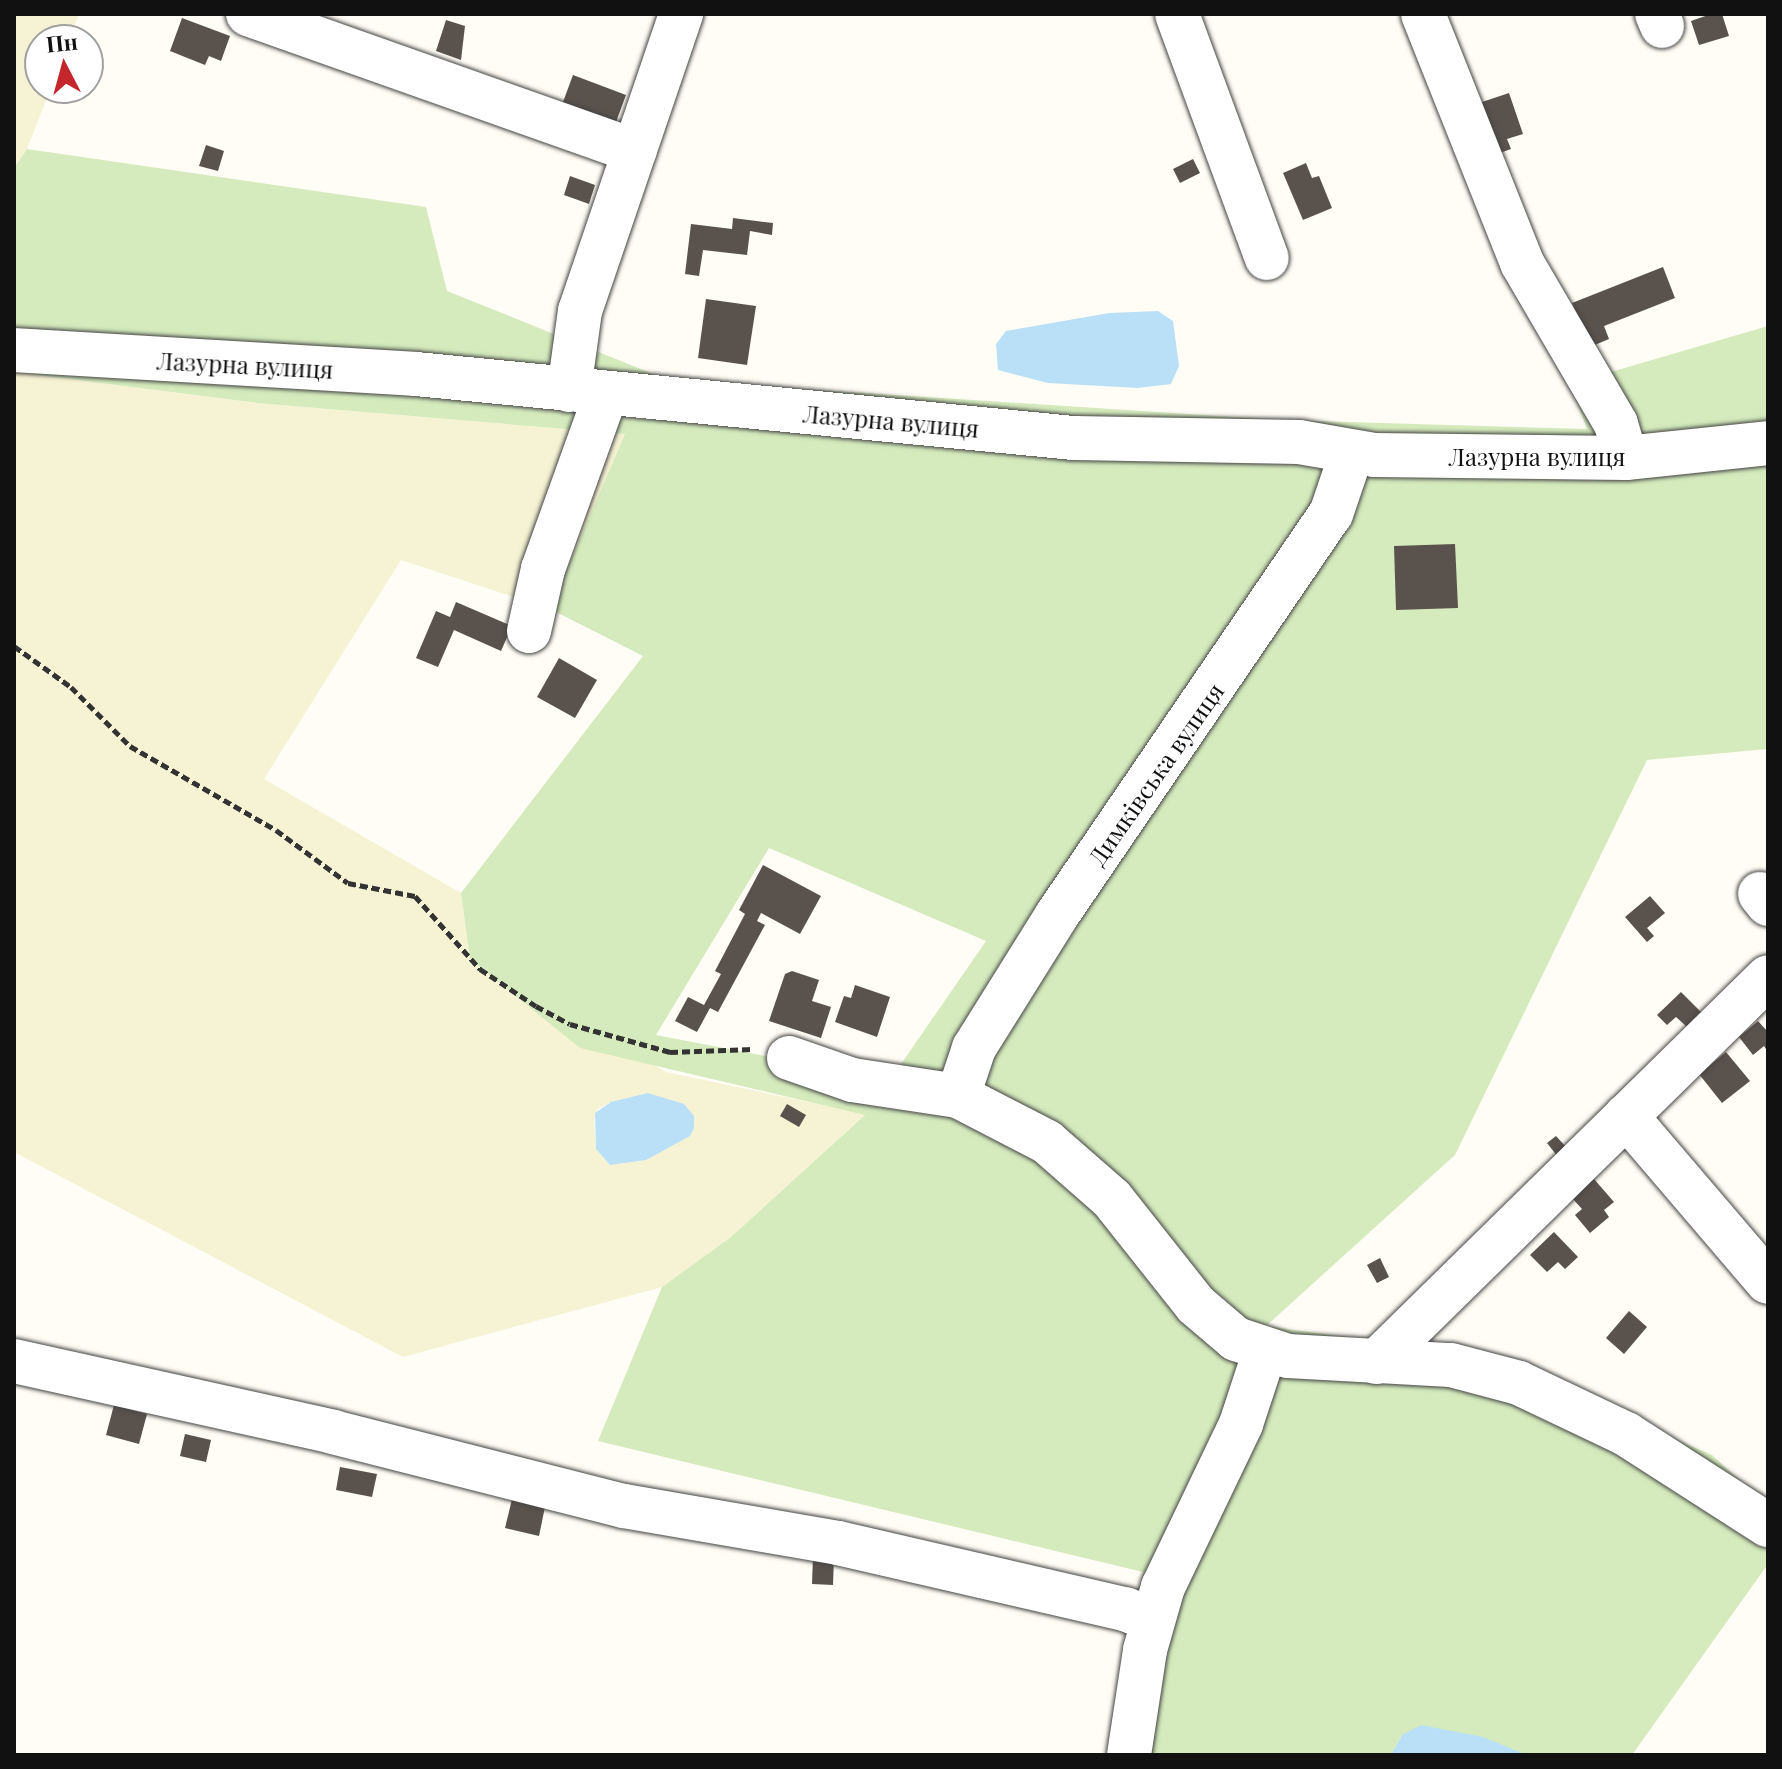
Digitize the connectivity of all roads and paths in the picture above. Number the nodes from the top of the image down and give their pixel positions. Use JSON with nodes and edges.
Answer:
{"nodes":[{"id":1,"x":248,"y":14,"type":"edge"},
{"id":2,"x":681,"y":14,"type":"edge"},
{"id":3,"x":1177,"y":14,"type":"edge"},
{"id":4,"x":1423,"y":14,"type":"edge"},
{"id":5,"x":634,"y":151,"type":"junction"},
{"id":6,"x":1267,"y":258,"type":"dead end"},
{"id":7,"x":14,"y":350,"type":"edge"},
{"id":8,"x":587,"y":392,"type":"junction"},
{"id":9,"x":1768,"y":443,"type":"edge"},
{"id":10,"x":1352,"y":452,"type":"junction"},
{"id":11,"x":1626,"y":458,"type":"junction"},
{"id":12,"x":529,"y":631,"type":"dead end"},
{"id":13,"x":14,"y":646,"type":"edge"},
{"id":14,"x":1768,"y":977,"type":"edge"},
{"id":15,"x":789,"y":1058,"type":"joint"},
{"id":16,"x":958,"y":1096,"type":"junction"},
{"id":17,"x":1626,"y":1116,"type":"junction"},
{"id":18,"x":1768,"y":1282,"type":"edge"},
{"id":19,"x":1265,"y":1351,"type":"junction"},
{"id":20,"x":14,"y":1361,"type":"edge"},
{"id":21,"x":1376,"y":1362,"type":"junction"},
{"id":22,"x":1768,"y":1525,"type":"edge"},
{"id":23,"x":1152,"y":1620,"type":"junction"},
{"id":24,"x":1129,"y":1755,"type":"edge"}],
"edges":[{"from":1,"to":5,"type":"street"},
{"from":2,"to":5,"type":"street"},
{"from":3,"to":6,"type":"street"},
{"from":4,"to":11,"type":"street"},
{"from":5,"to":8,"type":"street"},
{"from":7,"to":8,"type":"street","name":"Лазурна вулиця"},
{"from":8,"to":10,"type":"street","name":"Лазурна вулиця"},
{"from":8,"to":12,"type":"street"},
{"from":9,"to":11,"type":"street","name":"Лазурна вулиця"},
{"from":10,"to":11,"type":"street","name":"Лазурна вулиця"},
{"from":10,"to":16,"type":"street","name":"Димківська вулиця"},
{"from":13,"to":15,"type":"path"},
{"from":14,"to":17,"type":"street"},
{"from":15,"to":16,"type":"street"},
{"from":16,"to":19,"type":"street"},
{"from":17,"to":18,"type":"street"},
{"from":17,"to":21,"type":"street"},
{"from":19,"to":21,"type":"street"},
{"from":19,"to":23,"type":"street"},
{"from":20,"to":23,"type":"street"},
{"from":21,"to":22,"type":"street"},
{"from":23,"to":24,"type":"street"}]}
